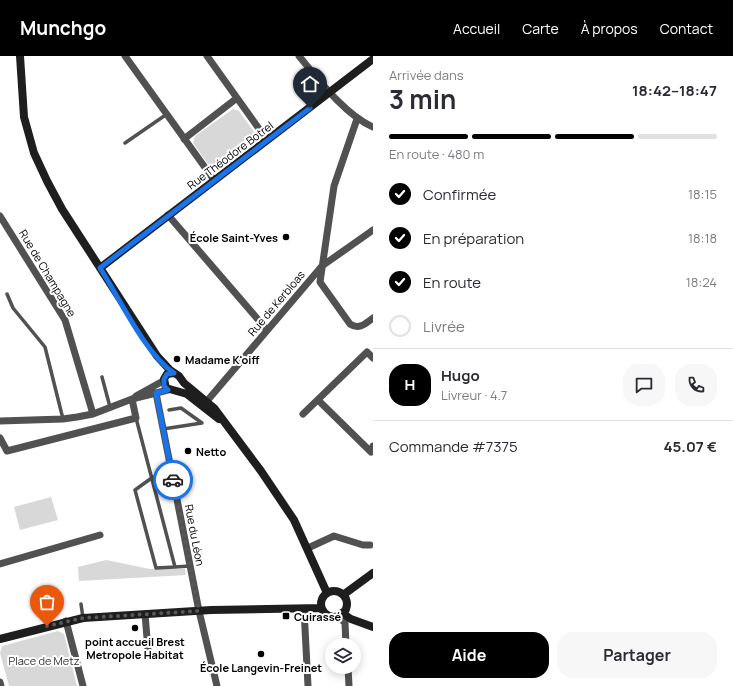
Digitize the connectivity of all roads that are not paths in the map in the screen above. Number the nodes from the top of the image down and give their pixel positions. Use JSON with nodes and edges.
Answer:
{"nodes":[{"id":1,"x":20,"y":56,"type":"edge"},
{"id":2,"x":125,"y":56,"type":"edge"},
{"id":3,"x":207,"y":56,"type":"edge"},
{"id":4,"x":299,"y":56,"type":"edge"},
{"id":5,"x":373,"y":59,"type":"edge"},
{"id":6,"x":331,"y":92,"type":"junction"},
{"id":7,"x":238,"y":98,"type":"junction"},
{"id":8,"x":166,"y":114,"type":"junction"},
{"id":9,"x":357,"y":118,"type":"junction"},
{"id":10,"x":373,"y":127,"type":"edge"},
{"id":11,"x":184,"y":139,"type":"junction"},
{"id":12,"x":268,"y":140,"type":"junction"},
{"id":13,"x":125,"y":143,"type":"dead end"},
{"id":14,"x":214,"y":180,"type":"junction"},
{"id":15,"x":0,"y":216,"type":"edge"},
{"id":16,"x":168,"y":216,"type":"junction"},
{"id":17,"x":373,"y":230,"type":"edge"},
{"id":18,"x":322,"y":266,"type":"junction"},
{"id":19,"x":100,"y":268,"type":"junction"},
{"id":20,"x":7,"y":294,"type":"dead end"},
{"id":21,"x":373,"y":318,"type":"edge"},
{"id":22,"x":267,"y":330,"type":"junction"},
{"id":23,"x":373,"y":358,"type":"edge"},
{"id":24,"x":168,"y":376,"type":"junction"},
{"id":25,"x":102,"y":377,"type":"dead end"},
{"id":26,"x":182,"y":381,"type":"junction"},
{"id":27,"x":171,"y":390,"type":"junction"},
{"id":28,"x":156,"y":393,"type":"junction"},
{"id":29,"x":132,"y":399,"type":"junction"},
{"id":30,"x":318,"y":400,"type":"junction"},
{"id":31,"x":207,"y":401,"type":"junction"},
{"id":32,"x":110,"y":407,"type":"junction"},
{"id":33,"x":169,"y":410,"type":"dead end"},
{"id":34,"x":93,"y":414,"type":"junction"},
{"id":35,"x":303,"y":414,"type":"dead end"},
{"id":36,"x":136,"y":418,"type":"junction"},
{"id":37,"x":63,"y":419,"type":"junction"},
{"id":38,"x":0,"y":421,"type":"edge"},
{"id":39,"x":227,"y":426,"type":"junction"},
{"id":40,"x":163,"y":429,"type":"junction"},
{"id":41,"x":0,"y":438,"type":"edge"},
{"id":42,"x":373,"y":446,"type":"edge"},
{"id":43,"x":4,"y":452,"type":"edge"},
{"id":44,"x":153,"y":477,"type":"junction"},
{"id":45,"x":191,"y":478,"type":"dead end"},
{"id":46,"x":173,"y":482,"type":"junction"},
{"id":47,"x":100,"y":535,"type":"dead end"},
{"id":48,"x":370,"y":545,"type":"dead end"},
{"id":49,"x":308,"y":548,"type":"junction"},
{"id":50,"x":0,"y":564,"type":"edge"},
{"id":51,"x":190,"y":566,"type":"junction"},
{"id":52,"x":175,"y":567,"type":"junction"},
{"id":53,"x":373,"y":573,"type":"edge"},
{"id":54,"x":327,"y":593,"type":"junction"},
{"id":55,"x":343,"y":595,"type":"junction"},
{"id":56,"x":82,"y":604,"type":"dead end"},
{"id":57,"x":322,"y":608,"type":"junction"},
{"id":58,"x":304,"y":609,"type":"junction"},
{"id":59,"x":199,"y":611,"type":"junction"},
{"id":60,"x":145,"y":614,"type":"junction"},
{"id":61,"x":340,"y":614,"type":"junction"},
{"id":62,"x":83,"y":618,"type":"junction"},
{"id":63,"x":66,"y":621,"type":"junction"},
{"id":64,"x":373,"y":627,"type":"edge"},
{"id":65,"x":346,"y":638,"type":"edge"},
{"id":66,"x":0,"y":639,"type":"edge"},
{"id":67,"x":148,"y":650,"type":"dead end"},
{"id":68,"x":348,"y":674,"type":"edge"},
{"id":69,"x":0,"y":682,"type":"edge"},
{"id":70,"x":1,"y":686,"type":"edge"},
{"id":71,"x":83,"y":686,"type":"edge"},
{"id":72,"x":217,"y":686,"type":"edge"},
{"id":73,"x":308,"y":686,"type":"edge"},
{"id":74,"x":349,"y":686,"type":"edge"}],
"edges":[{"from":1,"to":19,"type":"street"},
{"from":2,"to":8,"type":"street"},
{"from":3,"to":7,"type":"street"},
{"from":4,"to":6,"type":"street"},
{"from":5,"to":6,"type":"street","name":"Rue Théodore Botrel"},
{"from":6,"to":9,"type":"street"},
{"from":6,"to":12,"type":"street","name":"Rue Théodore Botrel"},
{"from":7,"to":11,"type":"street"},
{"from":7,"to":12,"type":"street"},
{"from":8,"to":11,"type":"street"},
{"from":8,"to":13,"type":"lane"},
{"from":9,"to":10,"type":"street"},
{"from":9,"to":18,"type":"street"},
{"from":11,"to":14,"type":"street"},
{"from":12,"to":14,"type":"street","name":"Rue Théodore Botrel"},
{"from":14,"to":16,"type":"street","name":"Rue Théodore Botrel"},
{"from":15,"to":34,"type":"street","name":"Rue de Champagne"},
{"from":16,"to":19,"type":"street","name":"Rue Théodore Botrel"},
{"from":16,"to":22,"type":"street"},
{"from":17,"to":18,"type":"street","name":"Rue de Kerbloas"},
{"from":18,"to":21,"type":"street"},
{"from":18,"to":22,"type":"street","name":"Rue de Kerbloas"},
{"from":19,"to":24,"type":"street"},
{"from":20,"to":37,"type":"lane"},
{"from":22,"to":31,"type":"street","name":"Rue de Kerbloas"},
{"from":23,"to":30,"type":"street"},
{"from":24,"to":26,"type":"street"},
{"from":24,"to":27,"type":"street"},
{"from":24,"to":29,"type":"street"},
{"from":25,"to":32,"type":"lane"},
{"from":26,"to":27,"type":"street"},
{"from":26,"to":31,"type":"street"},
{"from":27,"to":28,"type":"street"},
{"from":27,"to":39,"type":"street"},
{"from":28,"to":29,"type":"street"},
{"from":28,"to":40,"type":"street","name":"Rue du Léon"},
{"from":29,"to":32,"type":"street"},
{"from":29,"to":36,"type":"street"},
{"from":30,"to":35,"type":"street"},
{"from":30,"to":42,"type":"street"},
{"from":31,"to":39,"type":"street"},
{"from":32,"to":34,"type":"street"},
{"from":33,"to":40,"type":"lane"},
{"from":34,"to":37,"type":"street"},
{"from":36,"to":43,"type":"street"},
{"from":36,"to":44,"type":"lane"},
{"from":37,"to":38,"type":"street"},
{"from":39,"to":49,"type":"street"},
{"from":40,"to":46,"type":"street","name":"Rue du Léon"},
{"from":41,"to":43,"type":"street"},
{"from":44,"to":52,"type":"lane"},
{"from":44,"to":52,"type":"lane"},
{"from":45,"to":46,"type":"lane"},
{"from":46,"to":51,"type":"street","name":"Rue du Léon"},
{"from":47,"to":50,"type":"street"},
{"from":48,"to":49,"type":"street"},
{"from":49,"to":54,"type":"street"},
{"from":51,"to":52,"type":"lane"},
{"from":51,"to":59,"type":"street","name":"Rue du Léon"},
{"from":53,"to":55,"type":"street"},
{"from":54,"to":55,"type":"street"},
{"from":54,"to":57,"type":"street"},
{"from":55,"to":61,"type":"street"},
{"from":56,"to":62,"type":"lane"},
{"from":57,"to":58,"type":"street"},
{"from":57,"to":61,"type":"street"},
{"from":58,"to":59,"type":"street"},
{"from":58,"to":73,"type":"street"},
{"from":59,"to":60,"type":"street"},
{"from":59,"to":72,"type":"street","name":"Rue du Léon"},
{"from":60,"to":62,"type":"street"},
{"from":60,"to":67,"type":"street"},
{"from":61,"to":64,"type":"street"},
{"from":61,"to":65,"type":"street"},
{"from":62,"to":63,"type":"street"},
{"from":63,"to":66,"type":"street"},
{"from":63,"to":71,"type":"street"},
{"from":68,"to":74,"type":"street"},
{"from":69,"to":70,"type":"street"}]}
